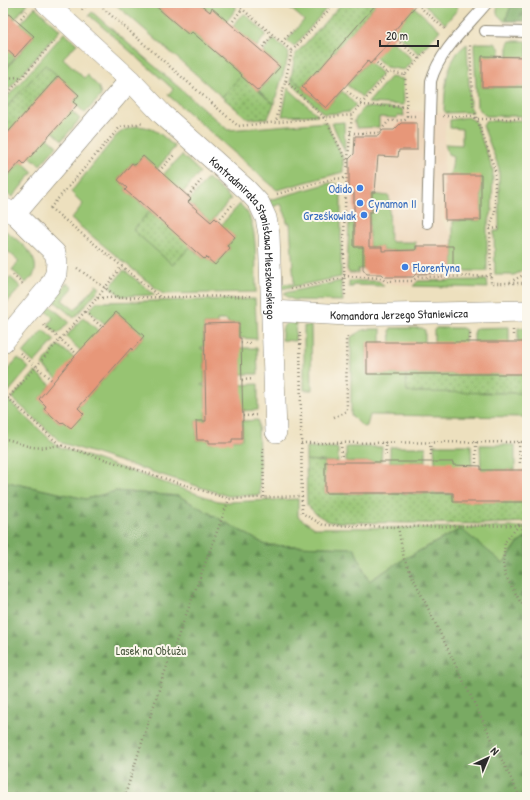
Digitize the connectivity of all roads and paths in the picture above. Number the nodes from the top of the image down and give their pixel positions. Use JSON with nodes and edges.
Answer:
{"nodes":[{"id":1,"x":46,"y":3,"type":"edge"},
{"id":2,"x":97,"y":3,"type":"edge"},
{"id":3,"x":235,"y":3,"type":"edge"},
{"id":4,"x":335,"y":3,"type":"edge"},
{"id":5,"x":487,"y":3,"type":"edge"},
{"id":6,"x":420,"y":7,"type":"dead end"},
{"id":7,"x":242,"y":10,"type":"junction"},
{"id":8,"x":232,"y":21,"type":"dead end"},
{"id":9,"x":470,"y":23,"type":"junction"},
{"id":10,"x":293,"y":30,"type":"dead end"},
{"id":11,"x":445,"y":30,"type":"dead end"},
{"id":12,"x":485,"y":31,"type":"dead end"},
{"id":13,"x":527,"y":32,"type":"edge"},
{"id":14,"x":59,"y":35,"type":"dead end"},
{"id":15,"x":273,"y":35,"type":"junction"},
{"id":16,"x":394,"y":37,"type":"dead end"},
{"id":17,"x":282,"y":42,"type":"junction"},
{"id":18,"x":263,"y":47,"type":"dead end"},
{"id":19,"x":292,"y":51,"type":"junction"},
{"id":20,"x":419,"y":59,"type":"dead end"},
{"id":21,"x":374,"y":60,"type":"dead end"},
{"id":22,"x":405,"y":75,"type":"dead end"},
{"id":23,"x":23,"y":77,"type":"junction"},
{"id":24,"x":3,"y":78,"type":"edge"},
{"id":25,"x":130,"y":80,"type":"junction"},
{"id":26,"x":285,"y":81,"type":"junction"},
{"id":27,"x":347,"y":91,"type":"dead end"},
{"id":28,"x":3,"y":99,"type":"edge"},
{"id":29,"x":361,"y":104,"type":"junction"},
{"id":30,"x":407,"y":107,"type":"junction"},
{"id":31,"x":352,"y":115,"type":"junction"},
{"id":32,"x":407,"y":116,"type":"junction"},
{"id":33,"x":430,"y":116,"type":"junction"},
{"id":34,"x":325,"y":118,"type":"junction"},
{"id":35,"x":527,"y":118,"type":"edge"},
{"id":36,"x":478,"y":119,"type":"junction"},
{"id":37,"x":276,"y":122,"type":"junction"},
{"id":38,"x":146,"y":123,"type":"dead end"},
{"id":39,"x":350,"y":133,"type":"junction"},
{"id":40,"x":176,"y":153,"type":"dead end"},
{"id":41,"x":347,"y":161,"type":"junction"},
{"id":42,"x":159,"y":171,"type":"dead end"},
{"id":43,"x":203,"y":178,"type":"dead end"},
{"id":44,"x":346,"y":178,"type":"junction"},
{"id":45,"x":31,"y":194,"type":"junction"},
{"id":46,"x":188,"y":196,"type":"dead end"},
{"id":47,"x":259,"y":203,"type":"junction"},
{"id":48,"x":50,"y":208,"type":"junction"},
{"id":49,"x":9,"y":211,"type":"edge"},
{"id":50,"x":218,"y":221,"type":"dead end"},
{"id":51,"x":427,"y":222,"type":"dead end"},
{"id":52,"x":499,"y":228,"type":"dead end"},
{"id":53,"x":490,"y":229,"type":"junction"},
{"id":54,"x":55,"y":253,"type":"junction"},
{"id":55,"x":122,"y":266,"type":"junction"},
{"id":56,"x":527,"y":273,"type":"edge"},
{"id":57,"x":12,"y":275,"type":"dead end"},
{"id":58,"x":490,"y":276,"type":"junction"},
{"id":59,"x":344,"y":277,"type":"junction"},
{"id":60,"x":510,"y":282,"type":"junction"},
{"id":61,"x":527,"y":283,"type":"edge"},
{"id":62,"x":26,"y":287,"type":"dead end"},
{"id":63,"x":105,"y":288,"type":"junction"},
{"id":64,"x":160,"y":297,"type":"junction"},
{"id":65,"x":97,"y":298,"type":"junction"},
{"id":66,"x":118,"y":298,"type":"junction"},
{"id":67,"x":272,"y":303,"type":"junction"},
{"id":68,"x":527,"y":311,"type":"edge"},
{"id":69,"x":28,"y":312,"type":"junction"},
{"id":70,"x":85,"y":312,"type":"junction"},
{"id":71,"x":300,"y":312,"type":"junction"},
{"id":72,"x":348,"y":323,"type":"junction"},
{"id":73,"x":101,"y":326,"type":"dead end"},
{"id":74,"x":60,"y":339,"type":"junction"},
{"id":75,"x":3,"y":342,"type":"edge"},
{"id":76,"x":77,"y":354,"type":"dead end"},
{"id":77,"x":36,"y":367,"type":"junction"},
{"id":78,"x":255,"y":379,"type":"dead end"},
{"id":79,"x":242,"y":380,"type":"dead end"},
{"id":80,"x":53,"y":381,"type":"dead end"},
{"id":81,"x":3,"y":398,"type":"edge"},
{"id":82,"x":8,"y":398,"type":"junction"},
{"id":83,"x":262,"y":415,"type":"dead end"},
{"id":84,"x":243,"y":416,"type":"dead end"},
{"id":85,"x":334,"y":417,"type":"dead end"},
{"id":86,"x":276,"y":432,"type":"dead end"},
{"id":87,"x":3,"y":439,"type":"edge"},
{"id":88,"x":385,"y":442,"type":"junction"},
{"id":89,"x":430,"y":442,"type":"junction"},
{"id":90,"x":476,"y":442,"type":"junction"},
{"id":91,"x":519,"y":442,"type":"junction"},
{"id":92,"x":527,"y":442,"type":"edge"},
{"id":93,"x":301,"y":443,"type":"junction"},
{"id":94,"x":341,"y":443,"type":"junction"},
{"id":95,"x":60,"y":445,"type":"junction"},
{"id":96,"x":342,"y":457,"type":"dead end"},
{"id":97,"x":386,"y":458,"type":"dead end"},
{"id":98,"x":431,"y":458,"type":"dead end"},
{"id":99,"x":520,"y":465,"type":"dead end"},
{"id":100,"x":476,"y":466,"type":"dead end"},
{"id":101,"x":301,"y":496,"type":"junction"},
{"id":102,"x":229,"y":499,"type":"junction"},
{"id":103,"x":519,"y":525,"type":"junction"},
{"id":104,"x":527,"y":525,"type":"edge"},
{"id":105,"x":398,"y":526,"type":"junction"},
{"id":106,"x":527,"y":540,"type":"edge"},
{"id":107,"x":527,"y":608,"type":"edge"},
{"id":108,"x":126,"y":797,"type":"edge"},
{"id":109,"x":520,"y":797,"type":"edge"}],
"edges":[{"from":1,"to":25,"type":"street","name":"Kontradmirała Stanisława Mieszkowskiego"},
{"from":2,"to":37,"type":"path"},
{"from":3,"to":7,"type":"path"},
{"from":4,"to":19,"type":"path"},
{"from":5,"to":9,"type":"lane"},
{"from":6,"to":11,"type":"path"},
{"from":7,"to":8,"type":"path"},
{"from":7,"to":15,"type":"path"},
{"from":9,"to":33,"type":"lane"},
{"from":9,"to":36,"type":"path"},
{"from":10,"to":17,"type":"path"},
{"from":12,"to":13,"type":"lane"},
{"from":14,"to":23,"type":"path"},
{"from":15,"to":17,"type":"path"},
{"from":15,"to":18,"type":"path"},
{"from":16,"to":20,"type":"path"},
{"from":17,"to":19,"type":"path"},
{"from":19,"to":26,"type":"path"},
{"from":21,"to":29,"type":"path"},
{"from":22,"to":30,"type":"path"},
{"from":23,"to":24,"type":"path"},
{"from":23,"to":28,"type":"path"},
{"from":25,"to":45,"type":"street"},
{"from":25,"to":47,"type":"street","name":"Kontradmirała Stanisława Mieszkowskiego"},
{"from":26,"to":34,"type":"path"},
{"from":26,"to":37,"type":"path"},
{"from":27,"to":29,"type":"path"},
{"from":29,"to":30,"type":"path"},
{"from":29,"to":31,"type":"path"},
{"from":30,"to":32,"type":"path"},
{"from":31,"to":34,"type":"path"},
{"from":31,"to":39,"type":"path"},
{"from":32,"to":33,"type":"path"},
{"from":32,"to":39,"type":"path"},
{"from":33,"to":36,"type":"path"},
{"from":33,"to":51,"type":"lane"},
{"from":34,"to":37,"type":"path"},
{"from":34,"to":41,"type":"path"},
{"from":35,"to":36,"type":"path"},
{"from":36,"to":53,"type":"path"},
{"from":38,"to":48,"type":"path"},
{"from":39,"to":41,"type":"path"},
{"from":40,"to":42,"type":"path"},
{"from":41,"to":44,"type":"path"},
{"from":43,"to":46,"type":"path"},
{"from":44,"to":47,"type":"path"},
{"from":44,"to":59,"type":"path"},
{"from":45,"to":48,"type":"path"},
{"from":45,"to":49,"type":"street"},
{"from":47,"to":50,"type":"path"},
{"from":47,"to":67,"type":"street","name":"Kontradmirała Stanisława Mieszkowskiego"},
{"from":48,"to":55,"type":"path"},
{"from":49,"to":54,"type":"street"},
{"from":52,"to":53,"type":"path"},
{"from":53,"to":58,"type":"path"},
{"from":54,"to":63,"type":"path"},
{"from":54,"to":69,"type":"street"},
{"from":55,"to":63,"type":"path"},
{"from":55,"to":64,"type":"path"},
{"from":56,"to":60,"type":"path"},
{"from":57,"to":62,"type":"path"},
{"from":58,"to":59,"type":"path"},
{"from":58,"to":60,"type":"path"},
{"from":59,"to":67,"type":"path"},
{"from":59,"to":72,"type":"path"},
{"from":60,"to":61,"type":"path"},
{"from":63,"to":65,"type":"path"},
{"from":63,"to":66,"type":"path"},
{"from":64,"to":66,"type":"path"},
{"from":64,"to":67,"type":"path"},
{"from":65,"to":66,"type":"path"},
{"from":65,"to":70,"type":"path"},
{"from":67,"to":71,"type":"street","name":"Komandora Jerzego Staniewicza"},
{"from":67,"to":86,"type":"street","name":"Kontradmirała Stanisława Mieszkowskiego"},
{"from":68,"to":72,"type":"street","name":"Komandora Jerzego Staniewicza"},
{"from":69,"to":74,"type":"path"},
{"from":69,"to":75,"type":"street"},
{"from":70,"to":73,"type":"path"},
{"from":70,"to":74,"type":"path"},
{"from":71,"to":72,"type":"street","name":"Komandora Jerzego Staniewicza"},
{"from":71,"to":93,"type":"path"},
{"from":72,"to":85,"type":"path"},
{"from":74,"to":76,"type":"path"},
{"from":74,"to":77,"type":"path"},
{"from":77,"to":80,"type":"path"},
{"from":77,"to":82,"type":"path"},
{"from":78,"to":79,"type":"path"},
{"from":81,"to":82,"type":"path"},
{"from":82,"to":95,"type":"path"},
{"from":83,"to":84,"type":"path"},
{"from":87,"to":95,"type":"path"},
{"from":88,"to":89,"type":"path"},
{"from":88,"to":94,"type":"path"},
{"from":88,"to":97,"type":"path"},
{"from":89,"to":90,"type":"path"},
{"from":89,"to":98,"type":"path"},
{"from":90,"to":91,"type":"path"},
{"from":90,"to":100,"type":"path"},
{"from":91,"to":92,"type":"path"},
{"from":91,"to":99,"type":"path"},
{"from":93,"to":94,"type":"path"},
{"from":93,"to":101,"type":"path"},
{"from":94,"to":96,"type":"path"},
{"from":95,"to":102,"type":"path"},
{"from":101,"to":102,"type":"path"},
{"from":101,"to":105,"type":"path"},
{"from":102,"to":108,"type":"path"},
{"from":103,"to":104,"type":"path"},
{"from":103,"to":105,"type":"path"},
{"from":103,"to":106,"type":"path"},
{"from":103,"to":107,"type":"path"},
{"from":105,"to":109,"type":"path"}]}
